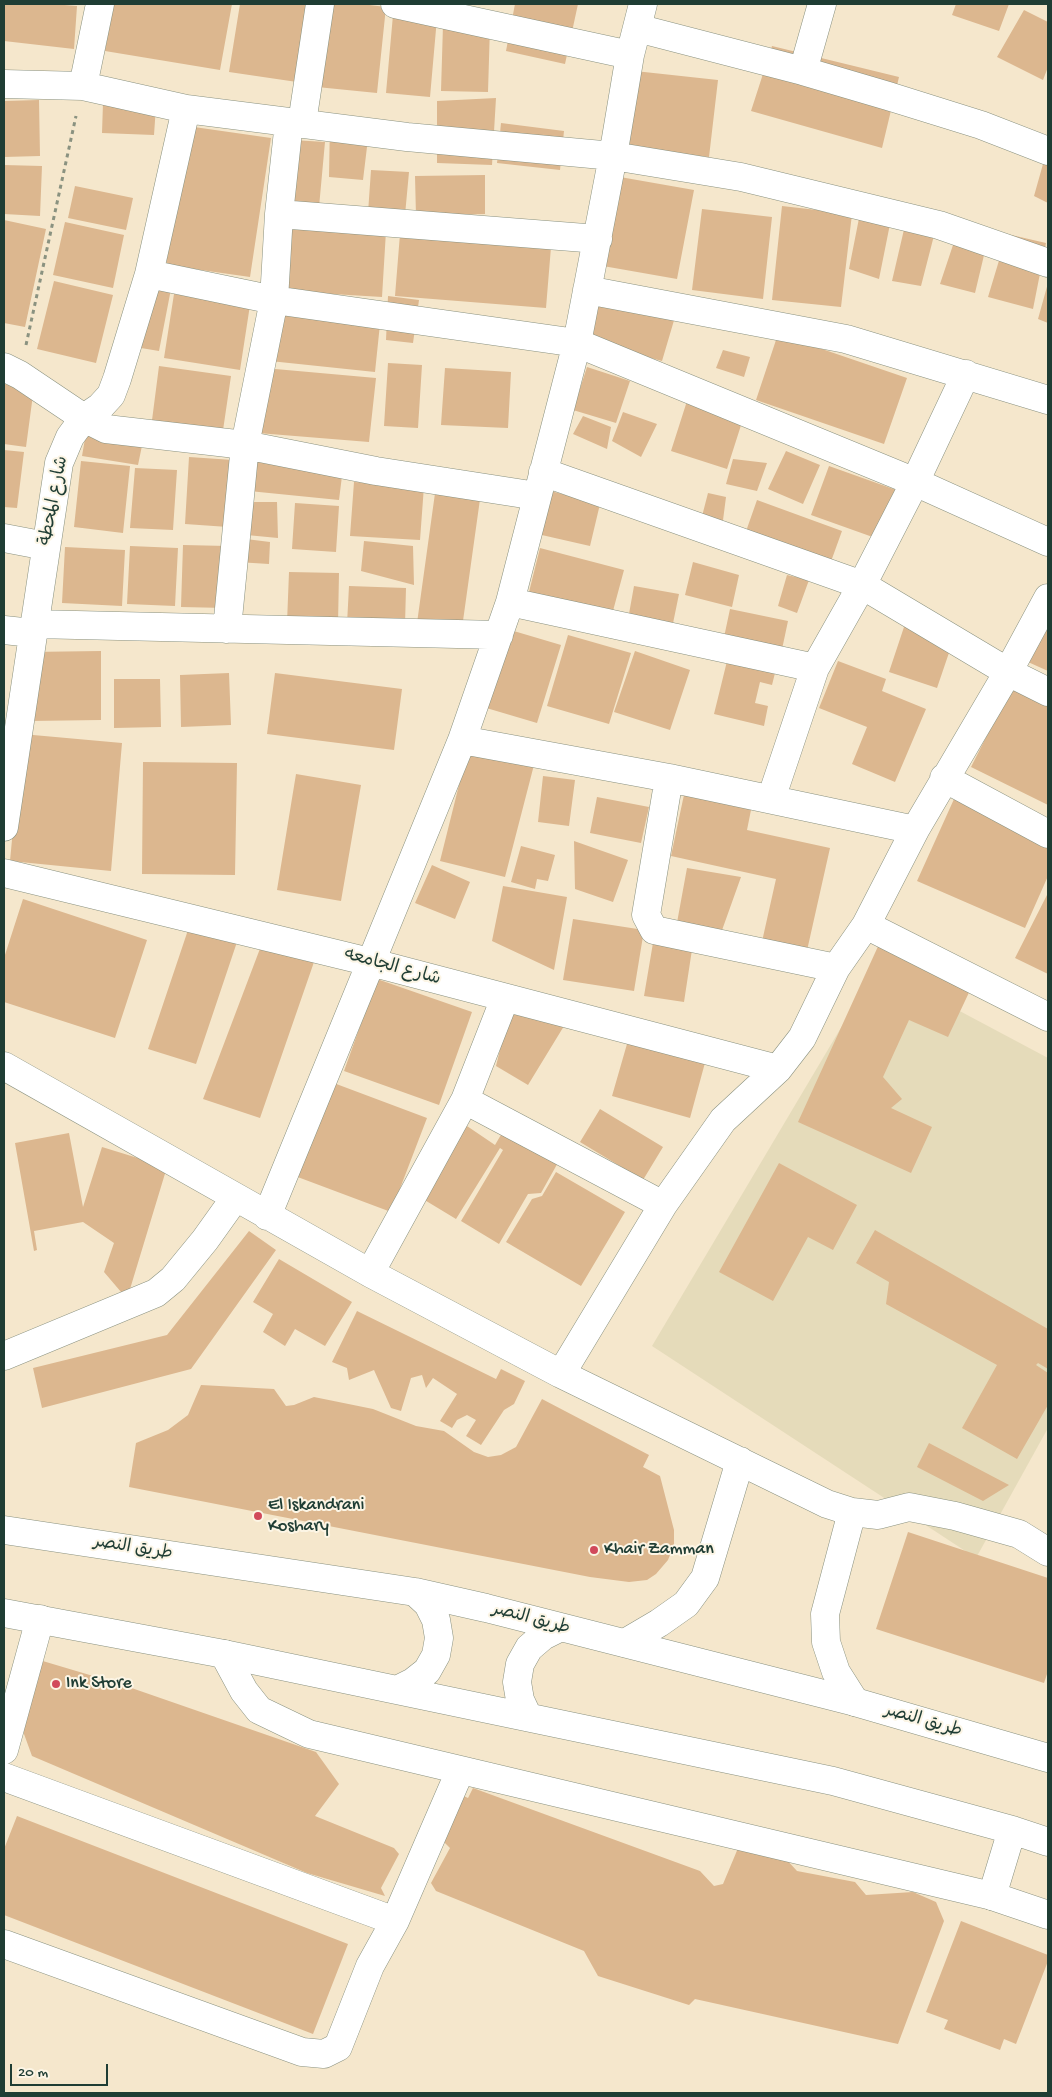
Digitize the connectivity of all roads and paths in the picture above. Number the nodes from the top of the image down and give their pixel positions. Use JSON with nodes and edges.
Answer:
{"nodes":[{"id":1,"x":100,"y":4,"type":"edge"},
{"id":2,"x":320,"y":4,"type":"edge"},
{"id":3,"x":396,"y":4,"type":"edge"},
{"id":4,"x":822,"y":4,"type":"edge"},
{"id":5,"x":640,"y":16,"type":"edge"},
{"id":6,"x":630,"y":55,"type":"junction"},
{"id":7,"x":804,"y":71,"type":"junction"},
{"id":8,"x":4,"y":84,"type":"edge"},
{"id":9,"x":83,"y":86,"type":"junction"},
{"id":10,"x":186,"y":109,"type":"junction"},
{"id":11,"x":296,"y":123,"type":"junction"},
{"id":12,"x":1048,"y":151,"type":"edge"},
{"id":13,"x":613,"y":156,"type":"junction"},
{"id":14,"x":279,"y":214,"type":"junction"},
{"id":15,"x":598,"y":239,"type":"junction"},
{"id":16,"x":1048,"y":264,"type":"edge"},
{"id":17,"x":149,"y":274,"type":"junction"},
{"id":18,"x":588,"y":290,"type":"junction"},
{"id":19,"x":274,"y":300,"type":"junction"},
{"id":20,"x":577,"y":342,"type":"junction"},
{"id":21,"x":12,"y":371,"type":"edge"},
{"id":22,"x":966,"y":374,"type":"junction"},
{"id":23,"x":1048,"y":400,"type":"edge"},
{"id":24,"x":84,"y":418,"type":"junction"},
{"id":25,"x":245,"y":445,"type":"junction"},
{"id":26,"x":916,"y":482,"type":"junction"},
{"id":27,"x":540,"y":484,"type":"junction"},
{"id":28,"x":4,"y":538,"type":"edge"},
{"id":29,"x":1048,"y":542,"type":"edge"},
{"id":30,"x":46,"y":546,"type":"junction"},
{"id":31,"x":862,"y":586,"type":"junction"},
{"id":32,"x":1048,"y":598,"type":"edge"},
{"id":33,"x":510,"y":602,"type":"junction"},
{"id":34,"x":33,"y":628,"type":"junction"},
{"id":35,"x":227,"y":629,"type":"junction"},
{"id":36,"x":4,"y":630,"type":"edge"},
{"id":37,"x":499,"y":635,"type":"junction"},
{"id":38,"x":815,"y":668,"type":"junction"},
{"id":39,"x":1008,"y":672,"type":"junction"},
{"id":40,"x":1048,"y":692,"type":"edge"},
{"id":41,"x":13,"y":698,"type":"edge"},
{"id":42,"x":462,"y":740,"type":"junction"},
{"id":43,"x":669,"y":778,"type":"junction"},
{"id":44,"x":944,"y":778,"type":"junction"},
{"id":45,"x":771,"y":799,"type":"junction"},
{"id":46,"x":4,"y":827,"type":"edge"},
{"id":47,"x":915,"y":830,"type":"junction"},
{"id":48,"x":1048,"y":834,"type":"edge"},
{"id":49,"x":4,"y":873,"type":"edge"},
{"id":50,"x":866,"y":925,"type":"junction"},
{"id":51,"x":370,"y":962,"type":"junction"},
{"id":52,"x":836,"y":968,"type":"junction"},
{"id":53,"x":505,"y":998,"type":"junction"},
{"id":54,"x":1048,"y":1017,"type":"edge"},
{"id":55,"x":4,"y":1066,"type":"edge"},
{"id":56,"x":778,"y":1069,"type":"junction"},
{"id":57,"x":464,"y":1100,"type":"junction"},
{"id":58,"x":235,"y":1198,"type":"junction"},
{"id":59,"x":662,"y":1204,"type":"junction"},
{"id":60,"x":267,"y":1216,"type":"junction"},
{"id":61,"x":370,"y":1273,"type":"junction"},
{"id":62,"x":4,"y":1356,"type":"edge"},
{"id":63,"x":561,"y":1374,"type":"junction"},
{"id":64,"x":740,"y":1461,"type":"junction"},
{"id":65,"x":852,"y":1512,"type":"junction"},
{"id":66,"x":4,"y":1530,"type":"edge"},
{"id":67,"x":1048,"y":1552,"type":"edge"},
{"id":68,"x":415,"y":1592,"type":"junction"},
{"id":69,"x":4,"y":1613,"type":"edge"},
{"id":70,"x":40,"y":1619,"type":"junction"},
{"id":71,"x":559,"y":1628,"type":"junction"},
{"id":72,"x":625,"y":1643,"type":"junction"},
{"id":73,"x":224,"y":1654,"type":"junction"},
{"id":74,"x":397,"y":1690,"type":"junction"},
{"id":75,"x":855,"y":1702,"type":"junction"},
{"id":76,"x":528,"y":1717,"type":"junction"},
{"id":77,"x":4,"y":1750,"type":"edge"},
{"id":78,"x":1048,"y":1758,"type":"edge"},
{"id":79,"x":460,"y":1771,"type":"junction"},
{"id":80,"x":4,"y":1777,"type":"edge"},
{"id":81,"x":1012,"y":1830,"type":"junction"},
{"id":82,"x":1048,"y":1842,"type":"edge"},
{"id":83,"x":992,"y":1896,"type":"junction"},
{"id":84,"x":1048,"y":1916,"type":"edge"},
{"id":85,"x":395,"y":1921,"type":"junction"},
{"id":86,"x":4,"y":1944,"type":"edge"}],
"edges":[{"from":1,"to":9,"type":"street"},
{"from":2,"to":11,"type":"street"},
{"from":3,"to":6,"type":"street"},
{"from":4,"to":7,"type":"street"},
{"from":5,"to":6,"type":"street"},
{"from":5,"to":7,"type":"street"},
{"from":6,"to":13,"type":"street"},
{"from":7,"to":12,"type":"street"},
{"from":8,"to":9,"type":"street"},
{"from":9,"to":10,"type":"street"},
{"from":9,"to":21,"type":"path"},
{"from":10,"to":11,"type":"street"},
{"from":10,"to":17,"type":"street","name":"شارع المحطة"},
{"from":11,"to":13,"type":"street"},
{"from":11,"to":14,"type":"street"},
{"from":13,"to":15,"type":"street"},
{"from":13,"to":16,"type":"street"},
{"from":14,"to":15,"type":"street"},
{"from":14,"to":19,"type":"street"},
{"from":15,"to":18,"type":"street"},
{"from":17,"to":19,"type":"street"},
{"from":17,"to":24,"type":"street","name":"شارع المحطة"},
{"from":18,"to":20,"type":"street"},
{"from":18,"to":22,"type":"street"},
{"from":19,"to":20,"type":"street"},
{"from":19,"to":25,"type":"street"},
{"from":20,"to":26,"type":"street"},
{"from":20,"to":27,"type":"street"},
{"from":21,"to":24,"type":"street"},
{"from":22,"to":23,"type":"street"},
{"from":22,"to":26,"type":"street"},
{"from":24,"to":25,"type":"street"},
{"from":24,"to":30,"type":"street","name":"شارع المحطة"},
{"from":25,"to":27,"type":"street"},
{"from":25,"to":35,"type":"street"},
{"from":26,"to":29,"type":"street"},
{"from":26,"to":31,"type":"street"},
{"from":27,"to":31,"type":"street"},
{"from":27,"to":33,"type":"street"},
{"from":28,"to":30,"type":"street"},
{"from":30,"to":34,"type":"street","name":"شارع المحطة"},
{"from":31,"to":38,"type":"street"},
{"from":31,"to":39,"type":"street"},
{"from":32,"to":39,"type":"street"},
{"from":33,"to":37,"type":"street"},
{"from":33,"to":38,"type":"street"},
{"from":34,"to":35,"type":"street"},
{"from":34,"to":36,"type":"street"},
{"from":34,"to":41,"type":"street","name":"شارع المحطة"},
{"from":35,"to":37,"type":"street"},
{"from":37,"to":42,"type":"street"},
{"from":38,"to":45,"type":"street"},
{"from":39,"to":40,"type":"street"},
{"from":39,"to":44,"type":"street"},
{"from":41,"to":46,"type":"street","name":"شارع المحطة"},
{"from":42,"to":43,"type":"street"},
{"from":42,"to":51,"type":"street"},
{"from":43,"to":45,"type":"street"},
{"from":43,"to":52,"type":"street"},
{"from":44,"to":47,"type":"street"},
{"from":44,"to":48,"type":"street"},
{"from":45,"to":47,"type":"street"},
{"from":47,"to":50,"type":"street"},
{"from":49,"to":51,"type":"street","name":"شارع الجامعه"},
{"from":50,"to":52,"type":"street"},
{"from":50,"to":54,"type":"street"},
{"from":51,"to":53,"type":"street","name":"شارع الجامعه"},
{"from":51,"to":60,"type":"street"},
{"from":52,"to":56,"type":"street"},
{"from":53,"to":56,"type":"street","name":"شارع الجامعه"},
{"from":53,"to":57,"type":"street"},
{"from":55,"to":58,"type":"street"},
{"from":56,"to":59,"type":"street"},
{"from":57,"to":59,"type":"street"},
{"from":57,"to":61,"type":"street"},
{"from":58,"to":60,"type":"street"},
{"from":58,"to":62,"type":"street"},
{"from":59,"to":63,"type":"street"},
{"from":60,"to":61,"type":"street"},
{"from":61,"to":63,"type":"street"},
{"from":63,"to":64,"type":"street"},
{"from":64,"to":65,"type":"street"},
{"from":64,"to":72,"type":"street"},
{"from":65,"to":67,"type":"street"},
{"from":65,"to":75,"type":"street"},
{"from":66,"to":68,"type":"street","name":"طريق النصر"},
{"from":68,"to":71,"type":"street","name":"طريق النصر"},
{"from":68,"to":74,"type":"street"},
{"from":69,"to":70,"type":"street"},
{"from":70,"to":73,"type":"street"},
{"from":70,"to":77,"type":"street"},
{"from":71,"to":72,"type":"street","name":"طريق النصر"},
{"from":71,"to":76,"type":"street"},
{"from":72,"to":75,"type":"street","name":"طريق النصر"},
{"from":73,"to":74,"type":"street"},
{"from":73,"to":79,"type":"street"},
{"from":74,"to":76,"type":"street"},
{"from":75,"to":78,"type":"street","name":"طريق النصر"},
{"from":76,"to":81,"type":"street"},
{"from":79,"to":83,"type":"street"},
{"from":79,"to":85,"type":"street"},
{"from":80,"to":85,"type":"street"},
{"from":81,"to":82,"type":"street"},
{"from":81,"to":83,"type":"street"},
{"from":83,"to":84,"type":"street"},
{"from":85,"to":86,"type":"street"}]}
